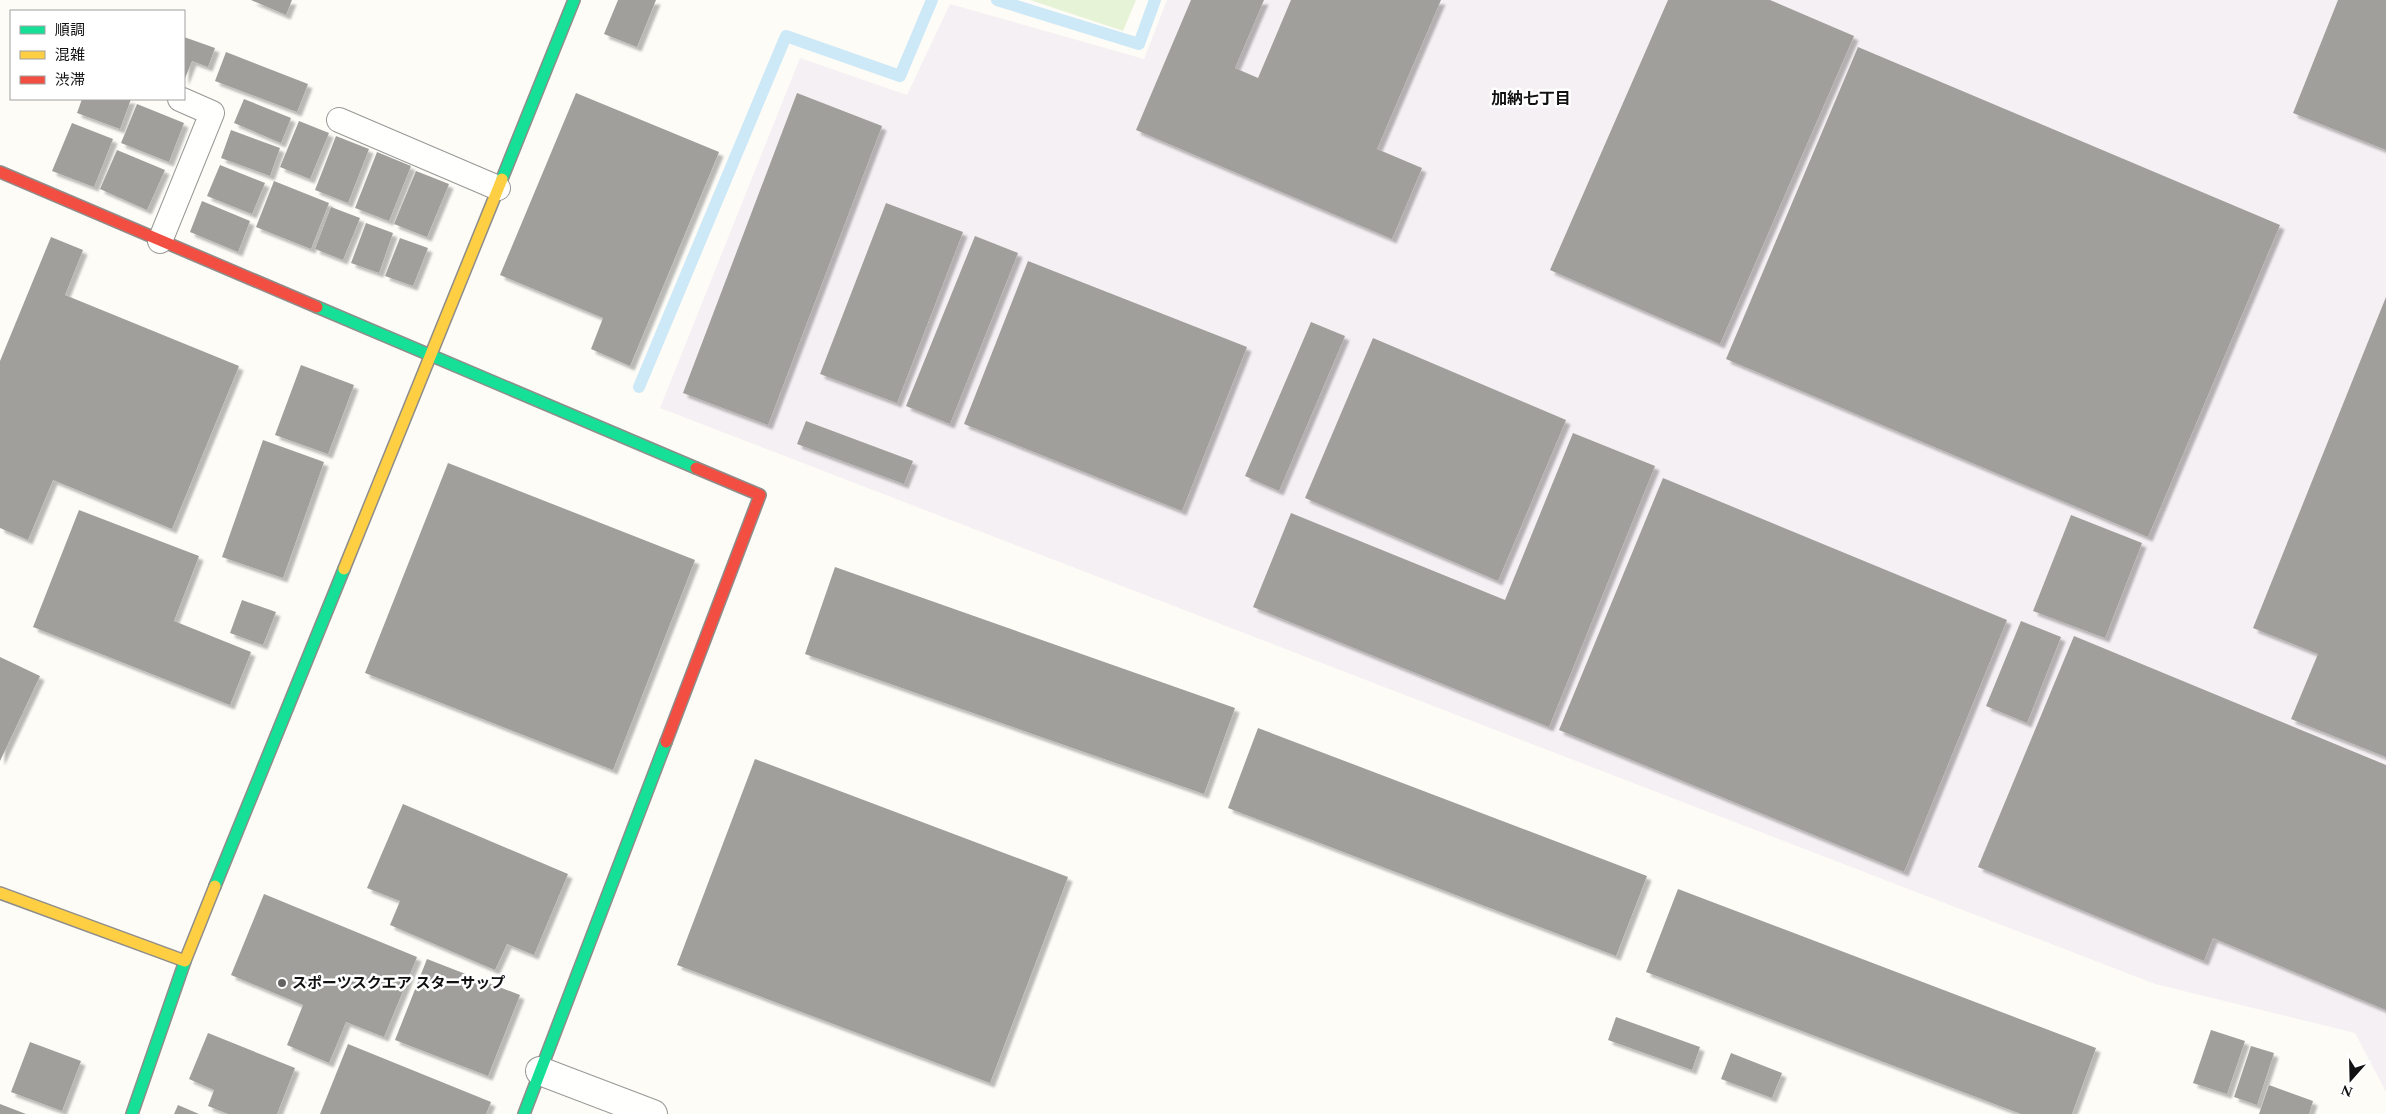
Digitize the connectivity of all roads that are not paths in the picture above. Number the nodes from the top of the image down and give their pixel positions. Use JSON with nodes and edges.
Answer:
{"nodes":[{"id":1,"x":574,"y":0,"type":"edge"},
{"id":2,"x":182,"y":100,"type":"edge"},
{"id":3,"x":339,"y":120,"type":"dead end"},
{"id":4,"x":0,"y":172,"type":"edge"},
{"id":5,"x":498,"y":188,"type":"junction"},
{"id":6,"x":160,"y":241,"type":"junction"},
{"id":7,"x":431,"y":357,"type":"junction"},
{"id":8,"x":0,"y":893,"type":"edge"},
{"id":9,"x":185,"y":961,"type":"junction"},
{"id":10,"x":540,"y":1071,"type":"junction"},
{"id":11,"x":132,"y":1114,"type":"edge"},
{"id":12,"x":524,"y":1114,"type":"edge"},
{"id":13,"x":653,"y":1114,"type":"edge"}],
"edges":[{"from":1,"to":5,"type":"street"},
{"from":2,"to":6,"type":"lane"},
{"from":3,"to":5,"type":"lane"},
{"from":4,"to":6,"type":"street"},
{"from":5,"to":7,"type":"street"},
{"from":6,"to":7,"type":"street"},
{"from":7,"to":9,"type":"street"},
{"from":7,"to":10,"type":"street"},
{"from":8,"to":9,"type":"street"},
{"from":9,"to":11,"type":"street"},
{"from":10,"to":12,"type":"street"},
{"from":10,"to":13,"type":"street"}]}
